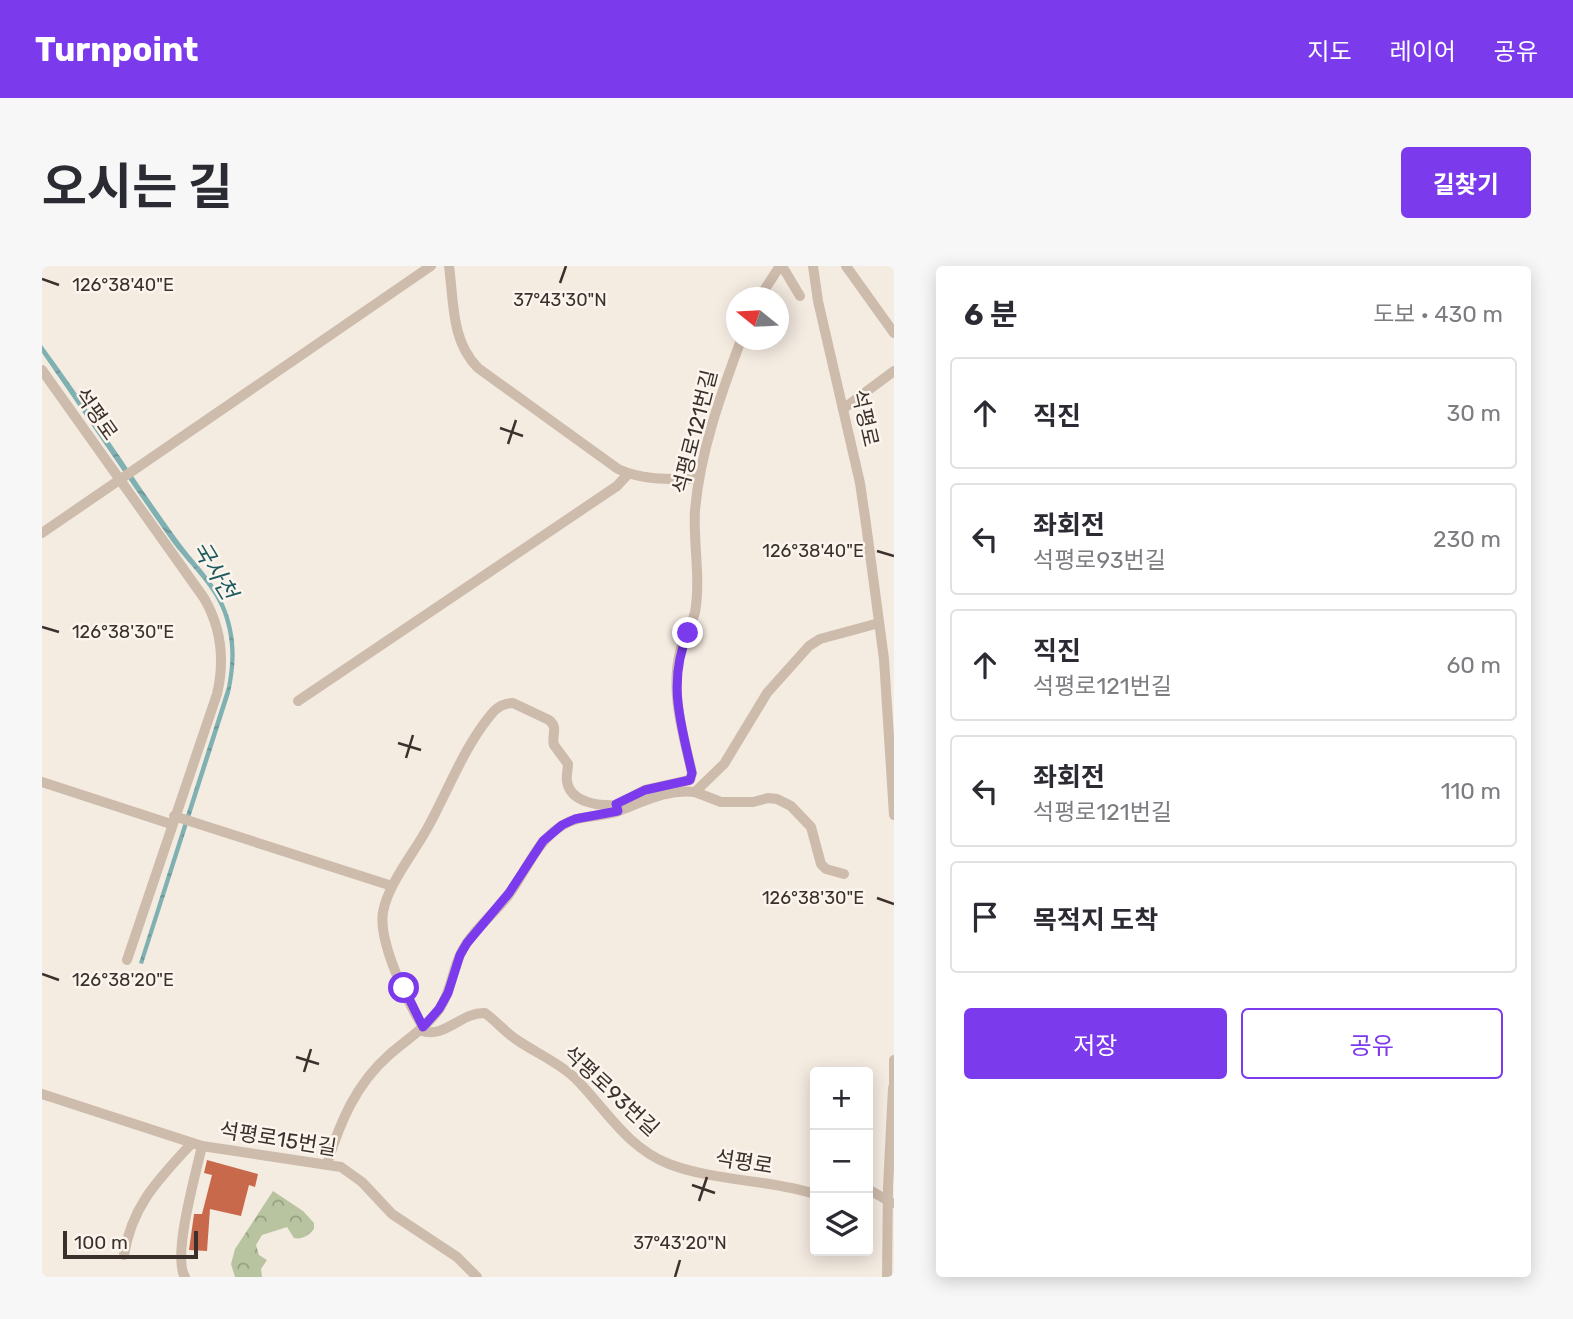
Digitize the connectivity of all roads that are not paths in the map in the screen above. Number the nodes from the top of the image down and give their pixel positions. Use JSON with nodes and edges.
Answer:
{"nodes":[{"id":1,"x":431,"y":266,"type":"edge"},
{"id":2,"x":449,"y":266,"type":"edge"},
{"id":3,"x":781,"y":266,"type":"edge"},
{"id":4,"x":813,"y":266,"type":"edge"},
{"id":5,"x":846,"y":266,"type":"edge"},
{"id":6,"x":767,"y":287,"type":"edge"},
{"id":7,"x":800,"y":296,"type":"dead end"},
{"id":8,"x":894,"y":334,"type":"edge"},
{"id":9,"x":738,"y":350,"type":"edge"},
{"id":10,"x":42,"y":370,"type":"edge"},
{"id":11,"x":894,"y":371,"type":"edge"},
{"id":12,"x":843,"y":409,"type":"junction"},
{"id":13,"x":628,"y":474,"type":"junction"},
{"id":14,"x":699,"y":479,"type":"junction"},
{"id":15,"x":121,"y":480,"type":"junction"},
{"id":16,"x":42,"y":533,"type":"edge"},
{"id":17,"x":879,"y":623,"type":"junction"},
{"id":18,"x":298,"y":701,"type":"dead end"},
{"id":19,"x":42,"y":782,"type":"edge"},
{"id":20,"x":687,"y":789,"type":"junction"},
{"id":21,"x":894,"y":790,"type":"edge"},
{"id":22,"x":617,"y":808,"type":"junction"},
{"id":23,"x":894,"y":815,"type":"edge"},
{"id":24,"x":174,"y":819,"type":"junction"},
{"id":25,"x":844,"y":874,"type":"dead end"},
{"id":26,"x":392,"y":886,"type":"junction"},
{"id":27,"x":127,"y":960,"type":"dead end"},
{"id":28,"x":422,"y":1028,"type":"junction"},
{"id":29,"x":894,"y":1060,"type":"edge"},
{"id":30,"x":893,"y":1090,"type":"edge"},
{"id":31,"x":42,"y":1094,"type":"edge"},
{"id":32,"x":197,"y":1145,"type":"junction"},
{"id":33,"x":327,"y":1164,"type":"junction"},
{"id":34,"x":667,"y":1164,"type":"joint"},
{"id":35,"x":873,"y":1192,"type":"edge"},
{"id":36,"x":810,"y":1193,"type":"edge"},
{"id":37,"x":891,"y":1202,"type":"edge"},
{"id":38,"x":124,"y":1255,"type":"dead end"},
{"id":39,"x":185,"y":1277,"type":"edge"},
{"id":40,"x":477,"y":1277,"type":"edge"},
{"id":41,"x":887,"y":1277,"type":"edge"}],
"edges":[{"from":1,"to":15,"type":"street"},
{"from":2,"to":13,"type":"street"},
{"from":3,"to":6,"type":"street"},
{"from":3,"to":7,"type":"street"},
{"from":4,"to":12,"type":"street","name":"석평로"},
{"from":5,"to":8,"type":"street"},
{"from":9,"to":14,"type":"street","name":"석평로121번길"},
{"from":10,"to":15,"type":"street","name":"석평로"},
{"from":11,"to":12,"type":"street"},
{"from":12,"to":17,"type":"street","name":"석평로"},
{"from":13,"to":14,"type":"street"},
{"from":13,"to":18,"type":"street"},
{"from":14,"to":20,"type":"street","name":"석평로121번길"},
{"from":15,"to":16,"type":"street"},
{"from":15,"to":24,"type":"street","name":"석평로"},
{"from":17,"to":20,"type":"street"},
{"from":17,"to":21,"type":"street","name":"석평로"},
{"from":19,"to":24,"type":"street"},
{"from":20,"to":22,"type":"street"},
{"from":20,"to":25,"type":"street"},
{"from":21,"to":23,"type":"street","name":"석평로"},
{"from":22,"to":26,"type":"street"},
{"from":22,"to":28,"type":"street"},
{"from":24,"to":26,"type":"street"},
{"from":24,"to":27,"type":"street","name":"석평로"},
{"from":26,"to":28,"type":"street"},
{"from":28,"to":33,"type":"street"},
{"from":28,"to":34,"type":"street","name":"석평로93번길"},
{"from":29,"to":30,"type":"street"},
{"from":30,"to":37,"type":"street"},
{"from":31,"to":32,"type":"street","name":"석평로15번길"},
{"from":32,"to":33,"type":"street","name":"석평로15번길"},
{"from":32,"to":38,"type":"street"},
{"from":32,"to":39,"type":"street","name":"석평로15번길"},
{"from":33,"to":40,"type":"street","name":"석평로15번길"},
{"from":34,"to":36,"type":"street","name":"석평로"},
{"from":35,"to":37,"type":"street"},
{"from":37,"to":41,"type":"street"}]}
